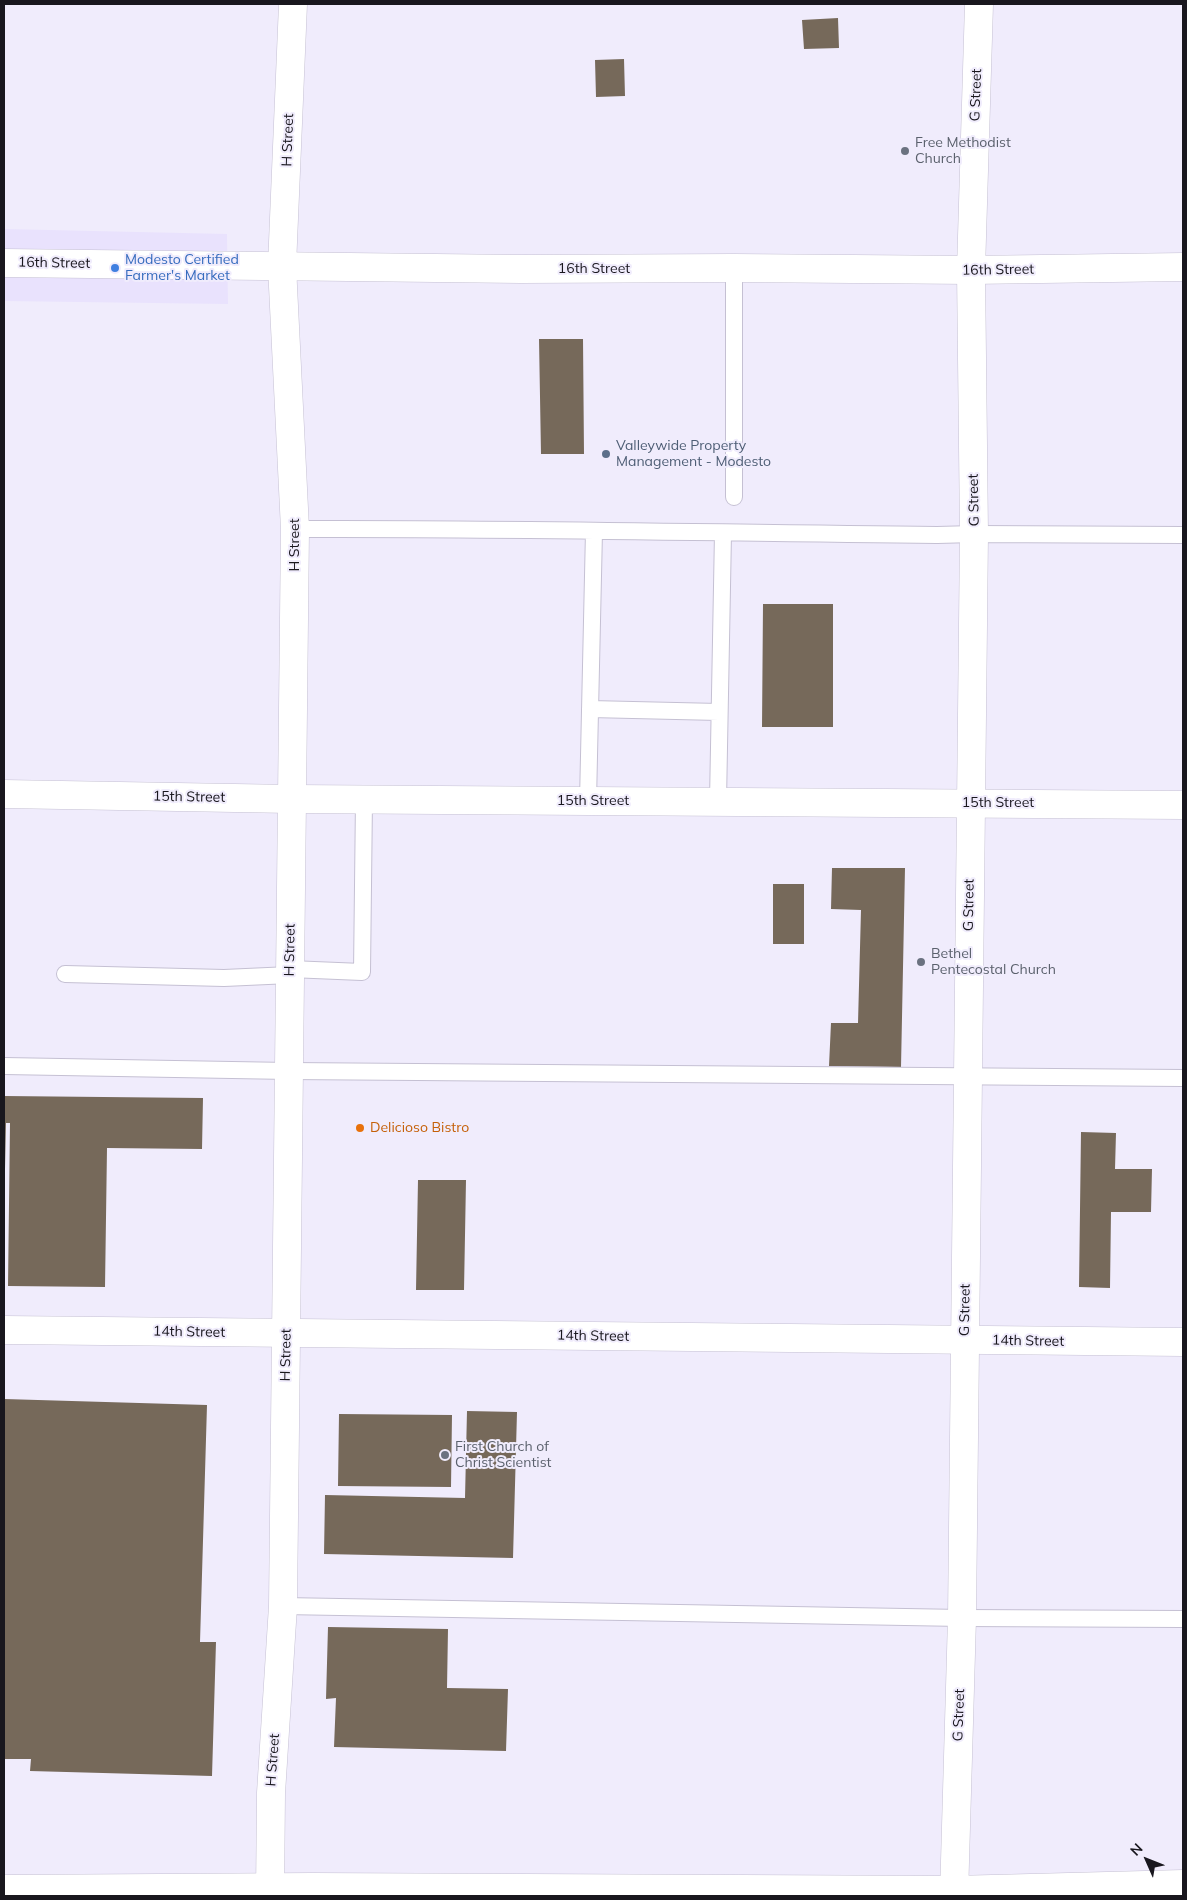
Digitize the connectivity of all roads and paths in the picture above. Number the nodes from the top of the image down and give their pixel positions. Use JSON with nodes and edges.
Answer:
{"nodes":[{"id":1,"x":293,"y":4,"type":"edge"},
{"id":2,"x":979,"y":4,"type":"edge"},
{"id":3,"x":4,"y":263,"type":"edge"},
{"id":4,"x":282,"y":266,"type":"junction"},
{"id":5,"x":1183,"y":267,"type":"edge"},
{"id":6,"x":734,"y":268,"type":"junction"},
{"id":7,"x":971,"y":270,"type":"junction"},
{"id":8,"x":734,"y":497,"type":"dead end"},
{"id":9,"x":295,"y":529,"type":"junction"},
{"id":10,"x":594,"y":531,"type":"junction"},
{"id":11,"x":723,"y":533,"type":"junction"},
{"id":12,"x":974,"y":534,"type":"junction"},
{"id":13,"x":1183,"y":535,"type":"edge"},
{"id":14,"x":590,"y":709,"type":"junction"},
{"id":15,"x":719,"y":712,"type":"junction"},
{"id":16,"x":4,"y":794,"type":"edge"},
{"id":17,"x":292,"y":799,"type":"junction"},
{"id":18,"x":364,"y":799,"type":"junction"},
{"id":19,"x":588,"y":801,"type":"junction"},
{"id":20,"x":718,"y":801,"type":"junction"},
{"id":21,"x":971,"y":803,"type":"junction"},
{"id":22,"x":1183,"y":804,"type":"edge"},
{"id":23,"x":290,"y":972,"type":"junction"},
{"id":24,"x":65,"y":974,"type":"dead end"},
{"id":25,"x":4,"y":1066,"type":"edge"},
{"id":26,"x":289,"y":1071,"type":"junction"},
{"id":27,"x":968,"y":1076,"type":"junction"},
{"id":28,"x":1183,"y":1078,"type":"edge"},
{"id":29,"x":4,"y":1330,"type":"edge"},
{"id":30,"x":286,"y":1333,"type":"junction"},
{"id":31,"x":965,"y":1340,"type":"junction"},
{"id":32,"x":1183,"y":1342,"type":"edge"},
{"id":33,"x":283,"y":1606,"type":"junction"},
{"id":34,"x":962,"y":1618,"type":"junction"},
{"id":35,"x":1183,"y":1619,"type":"edge"},
{"id":36,"x":1183,"y":1884,"type":"edge"},
{"id":37,"x":4,"y":1889,"type":"edge"},
{"id":38,"x":270,"y":1892,"type":"edge"},
{"id":39,"x":954,"y":1893,"type":"edge"}],
"edges":[{"from":1,"to":4,"type":"street","name":"H Street"},
{"from":2,"to":7,"type":"street","name":"G Street"},
{"from":3,"to":4,"type":"street","name":"16th Street"},
{"from":4,"to":6,"type":"street","name":"16th Street"},
{"from":4,"to":9,"type":"street","name":"H Street"},
{"from":5,"to":7,"type":"street","name":"16th Street"},
{"from":6,"to":7,"type":"street","name":"16th Street"},
{"from":6,"to":8,"type":"lane"},
{"from":7,"to":12,"type":"street","name":"G Street"},
{"from":9,"to":10,"type":"lane"},
{"from":9,"to":17,"type":"street","name":"H Street"},
{"from":10,"to":11,"type":"lane"},
{"from":10,"to":14,"type":"lane"},
{"from":11,"to":12,"type":"lane"},
{"from":11,"to":15,"type":"lane"},
{"from":12,"to":13,"type":"lane"},
{"from":12,"to":21,"type":"street","name":"G Street"},
{"from":14,"to":15,"type":"lane"},
{"from":14,"to":19,"type":"lane"},
{"from":15,"to":20,"type":"lane"},
{"from":16,"to":17,"type":"street","name":"15th Street"},
{"from":17,"to":18,"type":"street","name":"15th Street"},
{"from":17,"to":23,"type":"street","name":"H Street"},
{"from":18,"to":19,"type":"street","name":"15th Street"},
{"from":18,"to":23,"type":"lane"},
{"from":19,"to":20,"type":"street","name":"15th Street"},
{"from":20,"to":21,"type":"street","name":"15th Street"},
{"from":21,"to":22,"type":"street","name":"15th Street"},
{"from":21,"to":27,"type":"street","name":"G Street"},
{"from":23,"to":24,"type":"lane"},
{"from":23,"to":26,"type":"street","name":"H Street"},
{"from":25,"to":26,"type":"lane"},
{"from":26,"to":27,"type":"lane"},
{"from":26,"to":30,"type":"street","name":"H Street"},
{"from":27,"to":28,"type":"lane"},
{"from":27,"to":31,"type":"street","name":"G Street"},
{"from":29,"to":30,"type":"street","name":"14th Street"},
{"from":30,"to":31,"type":"street","name":"14th Street"},
{"from":30,"to":33,"type":"street","name":"H Street"},
{"from":31,"to":32,"type":"street","name":"14th Street"},
{"from":31,"to":34,"type":"street","name":"G Street"},
{"from":33,"to":34,"type":"lane"},
{"from":33,"to":38,"type":"street","name":"H Street"},
{"from":34,"to":35,"type":"lane"},
{"from":34,"to":39,"type":"street","name":"G Street"},
{"from":36,"to":39,"type":"street"},
{"from":37,"to":38,"type":"street"},
{"from":38,"to":39,"type":"street"}]}
